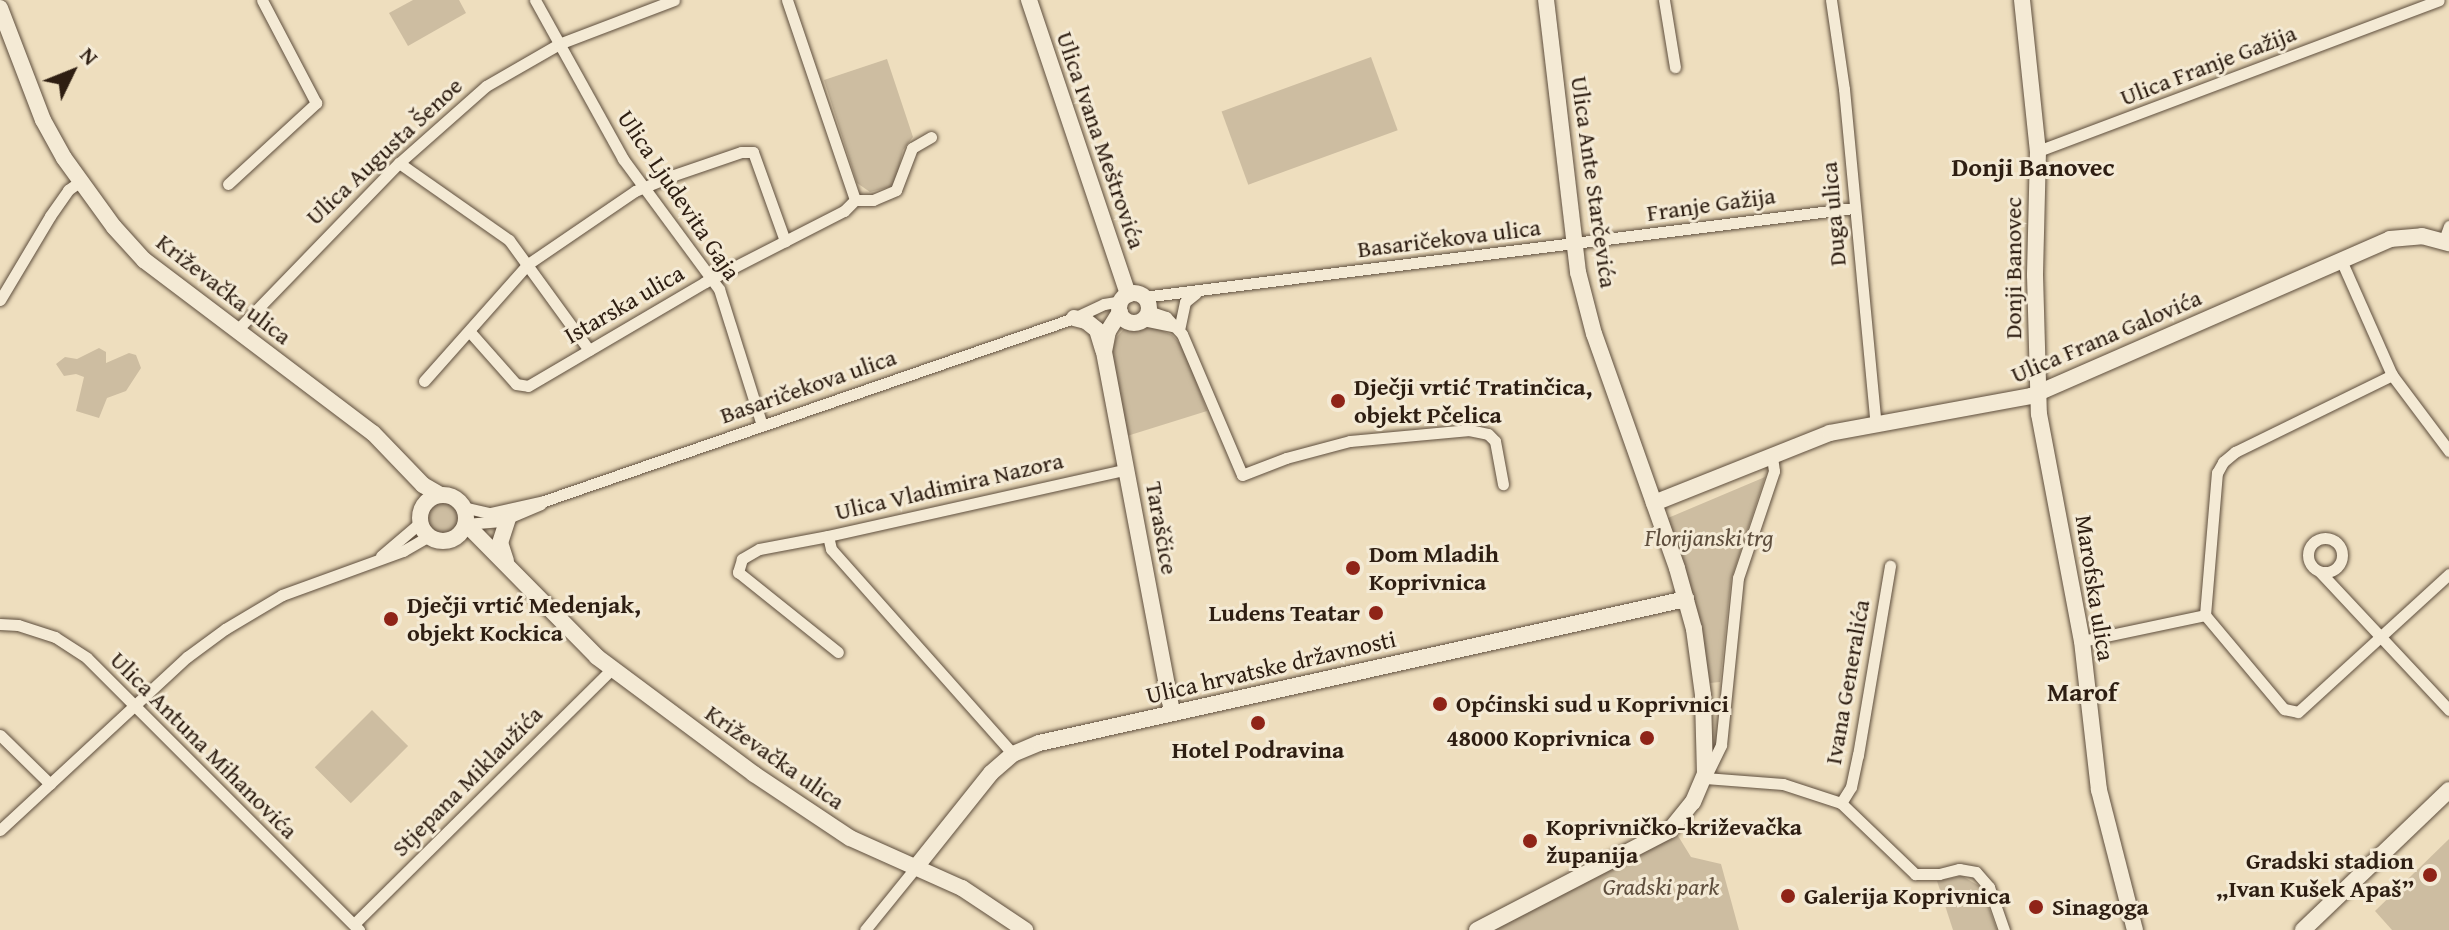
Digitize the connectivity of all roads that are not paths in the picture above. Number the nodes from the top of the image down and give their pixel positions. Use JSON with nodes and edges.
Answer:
{"nodes":[{"id":1,"x":262,"y":0,"type":"edge"},
{"id":2,"x":535,"y":0,"type":"edge"},
{"id":3,"x":674,"y":0,"type":"edge"},
{"id":4,"x":787,"y":0,"type":"edge"},
{"id":5,"x":1029,"y":0,"type":"edge"},
{"id":6,"x":1546,"y":0,"type":"edge"},
{"id":7,"x":1664,"y":0,"type":"edge"},
{"id":8,"x":1831,"y":0,"type":"edge"},
{"id":9,"x":2022,"y":0,"type":"edge"},
{"id":10,"x":2439,"y":0,"type":"edge"},
{"id":11,"x":0,"y":8,"type":"edge"},
{"id":12,"x":559,"y":44,"type":"junction"},
{"id":13,"x":1675,"y":67,"type":"dead end"},
{"id":14,"x":931,"y":137,"type":"dead end"},
{"id":15,"x":2038,"y":151,"type":"junction"},
{"id":16,"x":399,"y":163,"type":"junction"},
{"id":17,"x":78,"y":183,"type":"junction"},
{"id":18,"x":228,"y":184,"type":"dead end"},
{"id":19,"x":644,"y":187,"type":"junction"},
{"id":20,"x":855,"y":200,"type":"junction"},
{"id":21,"x":1853,"y":208,"type":"junction"},
{"id":22,"x":2447,"y":236,"type":"edge"},
{"id":23,"x":785,"y":241,"type":"junction"},
{"id":24,"x":1573,"y":244,"type":"junction"},
{"id":25,"x":2341,"y":260,"type":"junction"},
{"id":26,"x":528,"y":264,"type":"junction"},
{"id":27,"x":712,"y":278,"type":"junction"},
{"id":28,"x":1200,"y":291,"type":"junction"},
{"id":29,"x":0,"y":300,"type":"edge"},
{"id":30,"x":1135,"y":308,"type":"junction"},
{"id":31,"x":1080,"y":315,"type":"junction"},
{"id":32,"x":237,"y":330,"type":"junction"},
{"id":33,"x":1179,"y":330,"type":"junction"},
{"id":34,"x":470,"y":332,"type":"junction"},
{"id":35,"x":589,"y":350,"type":"junction"},
{"id":36,"x":1104,"y":352,"type":"junction"},
{"id":37,"x":2392,"y":375,"type":"junction"},
{"id":38,"x":424,"y":381,"type":"dead end"},
{"id":39,"x":2038,"y":393,"type":"junction"},
{"id":40,"x":354,"y":420,"type":"junction"},
{"id":41,"x":762,"y":425,"type":"junction"},
{"id":42,"x":1876,"y":425,"type":"junction"},
{"id":43,"x":2449,"y":451,"type":"edge"},
{"id":44,"x":1772,"y":457,"type":"junction"},
{"id":45,"x":1127,"y":469,"type":"junction"},
{"id":46,"x":1503,"y":484,"type":"dead end"},
{"id":47,"x":440,"y":495,"type":"junction"},
{"id":48,"x":544,"y":501,"type":"junction"},
{"id":49,"x":1654,"y":503,"type":"junction"},
{"id":50,"x":464,"y":515,"type":"junction"},
{"id":51,"x":508,"y":519,"type":"junction"},
{"id":52,"x":424,"y":522,"type":"junction"},
{"id":53,"x":828,"y":536,"type":"junction"},
{"id":54,"x":454,"y":538,"type":"junction"},
{"id":55,"x":1890,"y":566,"type":"dead end"},
{"id":56,"x":510,"y":569,"type":"junction"},
{"id":57,"x":2320,"y":572,"type":"dead end"},
{"id":58,"x":2449,"y":574,"type":"edge"},
{"id":59,"x":524,"y":586,"type":"junction"},
{"id":60,"x":1686,"y":599,"type":"junction"},
{"id":61,"x":2205,"y":615,"type":"junction"},
{"id":62,"x":0,"y":624,"type":"edge"},
{"id":63,"x":2382,"y":636,"type":"junction"},
{"id":64,"x":2082,"y":641,"type":"junction"},
{"id":65,"x":838,"y":652,"type":"dead end"},
{"id":66,"x":612,"y":669,"type":"junction"},
{"id":67,"x":1726,"y":682,"type":"junction"},
{"id":68,"x":1703,"y":688,"type":"junction"},
{"id":69,"x":132,"y":706,"type":"junction"},
{"id":70,"x":2449,"y":710,"type":"edge"},
{"id":71,"x":1172,"y":713,"type":"junction"},
{"id":72,"x":0,"y":735,"type":"edge"},
{"id":73,"x":1013,"y":754,"type":"junction"},
{"id":74,"x":1705,"y":778,"type":"junction"},
{"id":75,"x":50,"y":784,"type":"junction"},
{"id":76,"x":2449,"y":790,"type":"edge"},
{"id":77,"x":1841,"y":803,"type":"junction"},
{"id":78,"x":0,"y":830,"type":"edge"},
{"id":79,"x":916,"y":867,"type":"junction"},
{"id":80,"x":356,"y":927,"type":"edge"},
{"id":81,"x":865,"y":930,"type":"edge"},
{"id":82,"x":1025,"y":930,"type":"edge"},
{"id":83,"x":1477,"y":930,"type":"edge"},
{"id":84,"x":2004,"y":930,"type":"edge"},
{"id":85,"x":2135,"y":930,"type":"edge"},
{"id":86,"x":2303,"y":930,"type":"edge"}],
"edges":[{"from":1,"to":18,"type":"street"},
{"from":2,"to":12,"type":"street","name":"Ulica Ljudevita Gaja"},
{"from":3,"to":12,"type":"street","name":"Ulica Augusta Šenoe"},
{"from":4,"to":20,"type":"street"},
{"from":5,"to":30,"type":"main road","name":"Ulica Ivana Meštrovića"},
{"from":6,"to":24,"type":"main road","name":"Ulica Ante Starčevića"},
{"from":7,"to":13,"type":"street"},
{"from":8,"to":21,"type":"street","name":"Duga ulica"},
{"from":9,"to":15,"type":"main road","name":"Donji Banovec"},
{"from":10,"to":15,"type":"street","name":"Ulica Franje Gažija"},
{"from":11,"to":17,"type":"main road","name":"Križevačka ulica"},
{"from":12,"to":16,"type":"street","name":"Ulica Augusta Šenoe"},
{"from":12,"to":19,"type":"street","name":"Ulica Ljudevita Gaja"},
{"from":14,"to":20,"type":"street"},
{"from":15,"to":39,"type":"main road","name":"Donji Banovec"},
{"from":16,"to":26,"type":"street"},
{"from":16,"to":32,"type":"street","name":"Ulica Augusta Šenoe"},
{"from":17,"to":29,"type":"street"},
{"from":17,"to":32,"type":"main road","name":"Križevačka ulica"},
{"from":19,"to":23,"type":"street"},
{"from":19,"to":26,"type":"street"},
{"from":19,"to":27,"type":"street","name":"Ulica Ljudevita Gaja"},
{"from":20,"to":23,"type":"street","name":"Istarska ulica"},
{"from":21,"to":24,"type":"street","name":"Franje Gažija"},
{"from":21,"to":42,"type":"street","name":"Duga ulica"},
{"from":22,"to":25,"type":"main road","name":"Ulica Frana Galovića"},
{"from":23,"to":27,"type":"street","name":"Istarska ulica"},
{"from":24,"to":28,"type":"street","name":"Basaričekova ulica"},
{"from":24,"to":49,"type":"main road","name":"Ulica Ante Starčevića"},
{"from":25,"to":37,"type":"street"},
{"from":25,"to":39,"type":"main road","name":"Ulica Frana Galovića"},
{"from":26,"to":34,"type":"street"},
{"from":26,"to":35,"type":"street"},
{"from":27,"to":35,"type":"street","name":"Istarska ulica"},
{"from":27,"to":41,"type":"street","name":"Ulica Ljudevita Gaja"},
{"from":28,"to":30,"type":"street","name":"Basaričekova ulica"},
{"from":28,"to":33,"type":"street"},
{"from":30,"to":31,"type":"street","name":"Basaričekova ulica"},
{"from":30,"to":33,"type":"street"},
{"from":30,"to":36,"type":"main road"},
{"from":31,"to":36,"type":"main road"},
{"from":31,"to":41,"type":"street","name":"Basaričekova ulica"},
{"from":32,"to":40,"type":"main road","name":"Križevačka ulica"},
{"from":33,"to":46,"type":"street"},
{"from":34,"to":35,"type":"street","name":"Istarska ulica"},
{"from":34,"to":38,"type":"street"},
{"from":36,"to":45,"type":"main road","name":"Taraščice"},
{"from":37,"to":43,"type":"street"},
{"from":37,"to":61,"type":"street"},
{"from":39,"to":42,"type":"main road","name":"Ulica Frana Galovića"},
{"from":39,"to":64,"type":"main road","name":"Marofska ulica"},
{"from":40,"to":47,"type":"main road","name":"Križevačka ulica"},
{"from":40,"to":52,"type":"main road","name":"Križevačka ulica"},
{"from":41,"to":48,"type":"street","name":"Basaričekova ulica"},
{"from":42,"to":44,"type":"main road","name":"Ulica Frana Galovića"},
{"from":44,"to":49,"type":"main road"},
{"from":44,"to":67,"type":"street"},
{"from":45,"to":53,"type":"street","name":"Ulica Vladimira Nazora"},
{"from":45,"to":71,"type":"main road","name":"Taraščice"},
{"from":47,"to":50,"type":"main road"},
{"from":47,"to":52,"type":"main road"},
{"from":48,"to":50,"type":"street","name":"Basaričekova ulica"},
{"from":48,"to":51,"type":"street","name":"Basaričekova ulica"},
{"from":49,"to":60,"type":"main road"},
{"from":50,"to":51,"type":"street","name":"Basaričekova ulica"},
{"from":50,"to":54,"type":"main road"},
{"from":50,"to":56,"type":"main road","name":"Križevačka ulica"},
{"from":51,"to":56,"type":"main road"},
{"from":52,"to":54,"type":"main road"},
{"from":52,"to":69,"type":"street"},
{"from":53,"to":65,"type":"street"},
{"from":53,"to":73,"type":"street","name":"Ulica Vladimira Nazora"},
{"from":54,"to":59,"type":"main road","name":"Križevačka ulica"},
{"from":55,"to":77,"type":"street","name":"Ivana Generalića"},
{"from":56,"to":59,"type":"main road","name":"Križevačka ulica"},
{"from":57,"to":63,"type":"street"},
{"from":58,"to":63,"type":"street"},
{"from":59,"to":66,"type":"main road","name":"Križevačka ulica"},
{"from":60,"to":68,"type":"main road"},
{"from":60,"to":71,"type":"main road","name":"Ulica hrvatske državnosti"},
{"from":61,"to":63,"type":"street"},
{"from":61,"to":64,"type":"street"},
{"from":62,"to":69,"type":"street","name":"Ulica Antuna Mihanovića"},
{"from":63,"to":70,"type":"street"},
{"from":64,"to":85,"type":"main road","name":"Marofska ulica"},
{"from":66,"to":79,"type":"main road","name":"Križevačka ulica"},
{"from":66,"to":80,"type":"street","name":"Stjepana Miklaužića"},
{"from":67,"to":68,"type":"street"},
{"from":67,"to":74,"type":"street"},
{"from":68,"to":74,"type":"main road"},
{"from":69,"to":75,"type":"street"},
{"from":69,"to":80,"type":"street","name":"Ulica Antuna Mihanovića"},
{"from":71,"to":73,"type":"main road","name":"Ulica hrvatske državnosti"},
{"from":72,"to":75,"type":"street"},
{"from":73,"to":79,"type":"main road","name":"Ulica hrvatske državnosti"},
{"from":74,"to":77,"type":"street"},
{"from":74,"to":83,"type":"main road"},
{"from":75,"to":78,"type":"street"},
{"from":76,"to":86,"type":"main road"},
{"from":77,"to":84,"type":"street"},
{"from":79,"to":81,"type":"street"},
{"from":79,"to":82,"type":"main road","name":"Križevačka ulica"}]}
